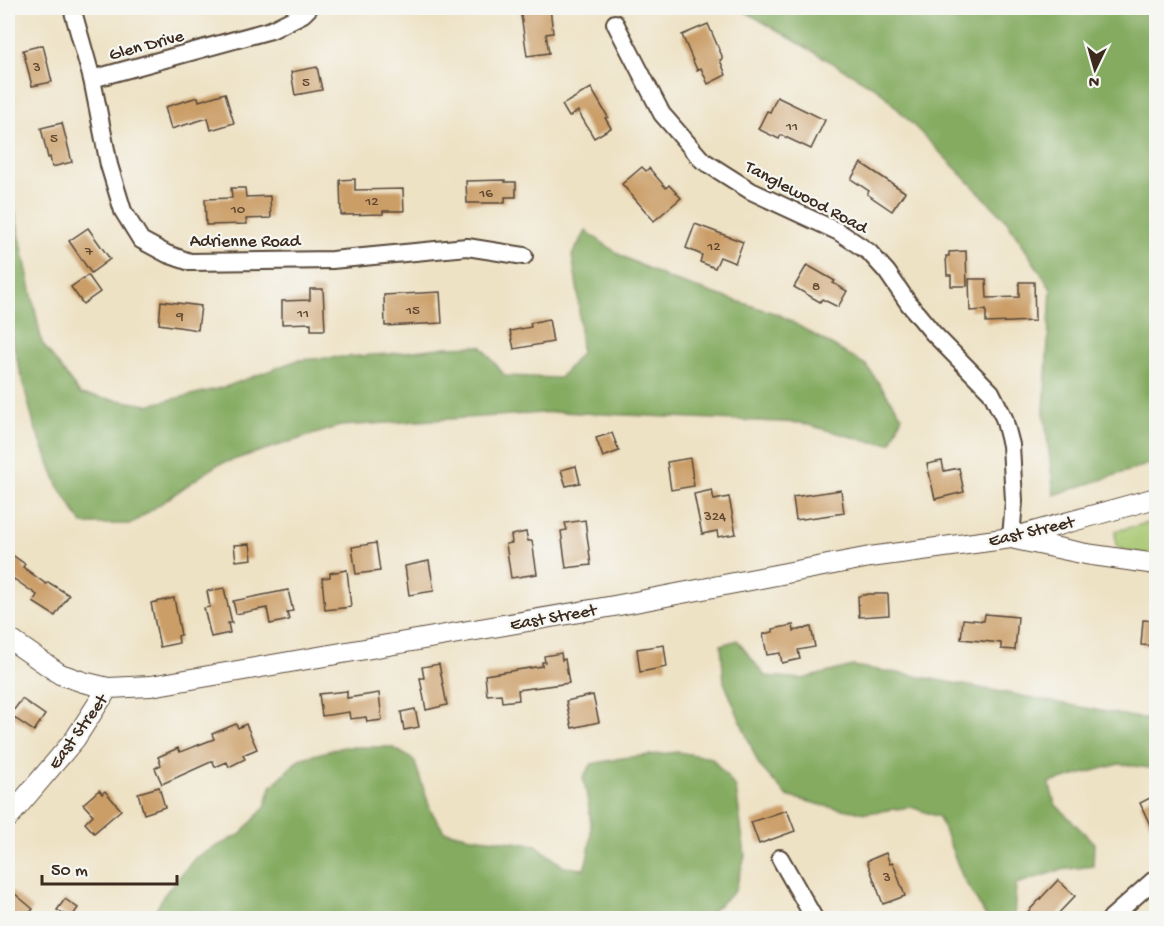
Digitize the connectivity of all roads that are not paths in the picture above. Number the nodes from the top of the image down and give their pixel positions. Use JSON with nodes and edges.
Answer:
{"nodes":[{"id":1,"x":72,"y":8,"type":"edge"},
{"id":2,"x":309,"y":8,"type":"edge"},
{"id":3,"x":615,"y":23,"type":"dead end"},
{"id":4,"x":92,"y":79,"type":"junction"},
{"id":5,"x":524,"y":256,"type":"dead end"},
{"id":6,"x":1156,"y":498,"type":"edge"},
{"id":7,"x":1011,"y":538,"type":"junction"},
{"id":8,"x":1156,"y":564,"type":"edge"},
{"id":9,"x":8,"y":638,"type":"edge"},
{"id":10,"x":108,"y":688,"type":"junction"},
{"id":11,"x":8,"y":818,"type":"edge"},
{"id":12,"x":780,"y":858,"type":"dead end"},
{"id":13,"x":1156,"y":878,"type":"edge"},
{"id":14,"x":814,"y":918,"type":"edge"},
{"id":15,"x":1111,"y":918,"type":"edge"}],
"edges":[{"from":1,"to":4,"type":"street","name":"Adrienne Road"},
{"from":2,"to":4,"type":"street","name":"Glen Drive"},
{"from":3,"to":7,"type":"street","name":"Tanglewood Road"},
{"from":4,"to":5,"type":"street","name":"Adrienne Road"},
{"from":6,"to":7,"type":"street","name":"East Street"},
{"from":7,"to":8,"type":"street"},
{"from":7,"to":10,"type":"street","name":"East Street"},
{"from":9,"to":10,"type":"street"},
{"from":10,"to":11,"type":"street","name":"East Street"},
{"from":12,"to":14,"type":"street"},
{"from":13,"to":15,"type":"street"}]}
